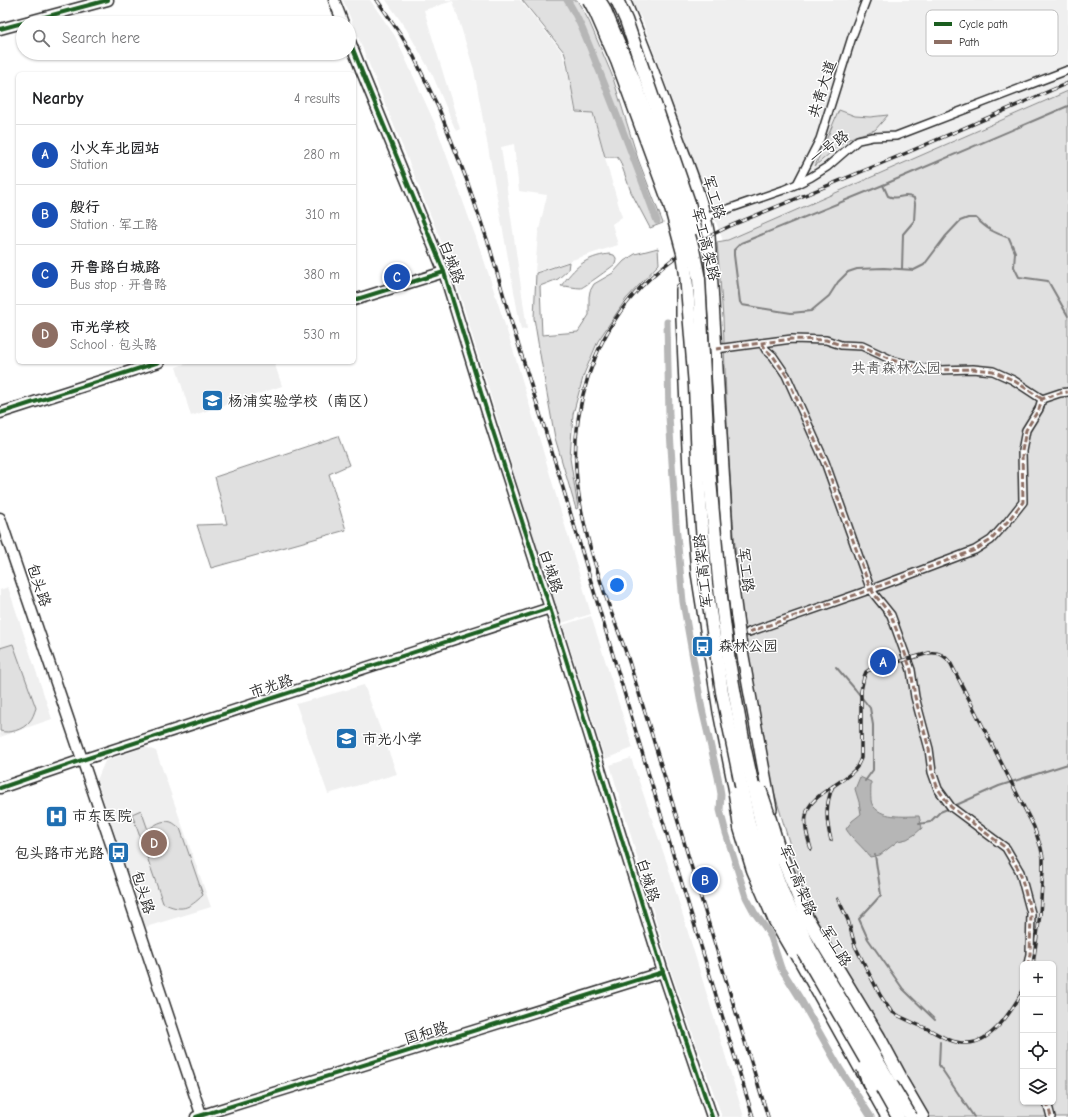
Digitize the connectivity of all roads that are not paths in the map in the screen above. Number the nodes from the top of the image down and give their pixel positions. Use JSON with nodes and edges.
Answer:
{"nodes":[{"id":1,"x":82,"y":0,"type":"edge"},
{"id":2,"x":108,"y":0,"type":"edge"},
{"id":3,"x":334,"y":0,"type":"edge"},
{"id":4,"x":585,"y":0,"type":"edge"},
{"id":5,"x":589,"y":0,"type":"edge"},
{"id":6,"x":599,"y":0,"type":"edge"},
{"id":7,"x":617,"y":0,"type":"edge"},
{"id":8,"x":624,"y":0,"type":"edge"},
{"id":9,"x":866,"y":0,"type":"edge"},
{"id":10,"x":22,"y":16,"type":"edge"},
{"id":11,"x":48,"y":16,"type":"edge"},
{"id":12,"x":340,"y":16,"type":"edge"},
{"id":13,"x":16,"y":18,"type":"edge"},
{"id":14,"x":0,"y":22,"type":"edge"},
{"id":15,"x":16,"y":25,"type":"edge"},
{"id":16,"x":0,"y":29,"type":"edge"},
{"id":17,"x":356,"y":57,"type":"edge"},
{"id":18,"x":1068,"y":70,"type":"edge"},
{"id":19,"x":797,"y":184,"type":"junction"},
{"id":20,"x":706,"y":218,"type":"junction"},
{"id":21,"x":673,"y":226,"type":"junction"},
{"id":22,"x":444,"y":272,"type":"junction"},
{"id":23,"x":699,"y":279,"type":"junction"},
{"id":24,"x":356,"y":299,"type":"edge"},
{"id":25,"x":762,"y":343,"type":"junction"},
{"id":26,"x":716,"y":349,"type":"junction"},
{"id":27,"x":154,"y":364,"type":"edge"},
{"id":28,"x":1068,"y":392,"type":"edge"},
{"id":29,"x":1042,"y":399,"type":"junction"},
{"id":30,"x":0,"y":413,"type":"edge"},
{"id":31,"x":0,"y":518,"type":"edge"},
{"id":32,"x":872,"y":589,"type":"junction"},
{"id":33,"x":550,"y":608,"type":"junction"},
{"id":34,"x":749,"y":632,"type":"dead end"},
{"id":35,"x":728,"y":721,"type":"junction"},
{"id":36,"x":744,"y":745,"type":"junction"},
{"id":37,"x":82,"y":760,"type":"junction"},
{"id":38,"x":0,"y":788,"type":"edge"},
{"id":39,"x":1029,"y":961,"type":"edge"},
{"id":40,"x":663,"y":972,"type":"junction"},
{"id":41,"x":900,"y":1076,"type":"junction"},
{"id":42,"x":871,"y":1088,"type":"junction"},
{"id":43,"x":1048,"y":1105,"type":"edge"},
{"id":44,"x":200,"y":1116,"type":"edge"},
{"id":45,"x":712,"y":1117,"type":"edge"},
{"id":46,"x":888,"y":1117,"type":"edge"},
{"id":47,"x":898,"y":1117,"type":"edge"},
{"id":48,"x":911,"y":1117,"type":"edge"},
{"id":49,"x":922,"y":1117,"type":"edge"},
{"id":50,"x":1051,"y":1117,"type":"edge"}],
"edges":[{"from":1,"to":10,"type":"street"},
{"from":2,"to":11,"type":"street"},
{"from":3,"to":12,"type":"street"},
{"from":4,"to":21,"type":"main road"},
{"from":5,"to":35,"type":"highway","name":"军工高架路","bridge":true},
{"from":6,"to":23,"type":"highway","name":"军工高架路","bridge":true},
{"from":7,"to":23,"type":"highway","bridge":true},
{"from":8,"to":20,"type":"main road","name":"军工路"},
{"from":9,"to":19,"type":"street","name":"共青大道"},
{"from":13,"to":14,"type":"street"},
{"from":15,"to":16,"type":"street"},
{"from":17,"to":22,"type":"street","name":"白城路"},
{"from":18,"to":19,"type":"street","name":"一号路"},
{"from":19,"to":20,"type":"street","name":"一号路"},
{"from":20,"to":21,"type":"street","name":"一号路"},
{"from":20,"to":26,"type":"main road","name":"军工路"},
{"from":21,"to":42,"type":"main road"},
{"from":22,"to":24,"type":"street"},
{"from":22,"to":33,"type":"street","name":"白城路"},
{"from":23,"to":36,"type":"highway","name":"军工高架路","bridge":true},
{"from":25,"to":26,"type":"street"},
{"from":25,"to":29,"type":"street"},
{"from":25,"to":32,"type":"street"},
{"from":26,"to":41,"type":"main road","name":"军工路"},
{"from":27,"to":30,"type":"street"},
{"from":28,"to":29,"type":"street"},
{"from":29,"to":32,"type":"street"},
{"from":31,"to":37,"type":"street","name":"包头路"},
{"from":32,"to":34,"type":"street"},
{"from":32,"to":39,"type":"street"},
{"from":33,"to":37,"type":"street","name":"市光路"},
{"from":33,"to":40,"type":"street","name":"白城路"},
{"from":35,"to":42,"type":"highway","bridge":true},
{"from":35,"to":47,"type":"highway","name":"军工高架路","bridge":true},
{"from":36,"to":41,"type":"highway","bridge":true},
{"from":36,"to":48,"type":"highway","name":"军工高架路","bridge":true},
{"from":37,"to":38,"type":"street","name":"市光路"},
{"from":37,"to":44,"type":"street","name":"包头路"},
{"from":40,"to":44,"type":"street","name":"国和路"},
{"from":40,"to":45,"type":"street","name":"白城路"},
{"from":41,"to":49,"type":"main road","name":"军工路"},
{"from":42,"to":46,"type":"main road"},
{"from":43,"to":50,"type":"street"}]}
